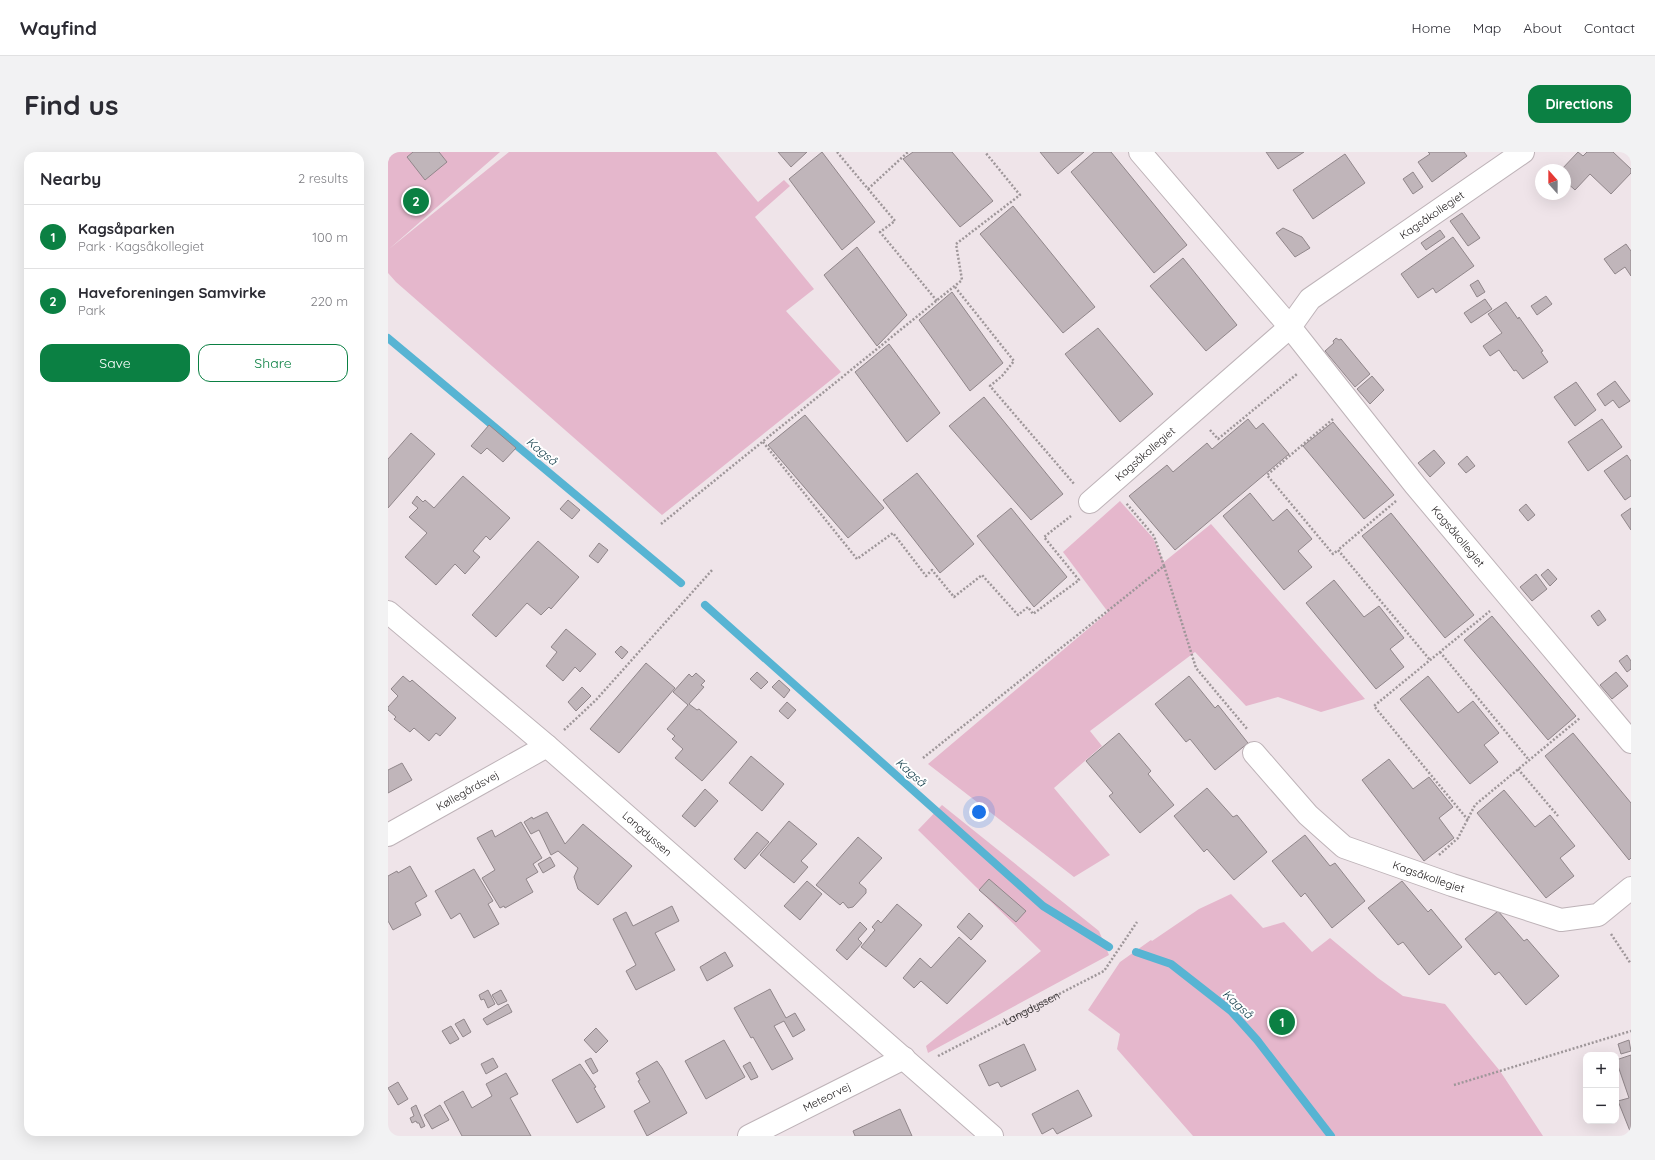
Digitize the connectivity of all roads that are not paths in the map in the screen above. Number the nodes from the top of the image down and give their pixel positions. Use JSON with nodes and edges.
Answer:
{"nodes":[{"id":1,"x":1140,"y":152,"type":"edge"},
{"id":2,"x":1523,"y":152,"type":"edge"},
{"id":3,"x":1290,"y":327,"type":"junction"},
{"id":4,"x":1090,"y":502,"type":"road end"},
{"id":5,"x":388,"y":612,"type":"edge"},
{"id":6,"x":1631,"y":742,"type":"edge"},
{"id":7,"x":547,"y":746,"type":"junction"},
{"id":8,"x":1254,"y":753,"type":"road end"},
{"id":9,"x":388,"y":834,"type":"edge"},
{"id":10,"x":1631,"y":888,"type":"edge"},
{"id":11,"x":904,"y":1058,"type":"junction"},
{"id":12,"x":749,"y":1136,"type":"edge"},
{"id":13,"x":992,"y":1136,"type":"edge"}],
"edges":[{"from":1,"to":3,"type":"street","name":"Kagsåkollegiet"},
{"from":2,"to":3,"type":"street","name":"Kagsåkollegiet"},
{"from":3,"to":4,"type":"street","name":"Kagsåkollegiet"},
{"from":3,"to":6,"type":"street","name":"Kagsåkollegiet"},
{"from":5,"to":7,"type":"street","name":"Langdyssen"},
{"from":7,"to":9,"type":"street","name":"Køllegårdsvej"},
{"from":7,"to":11,"type":"street","name":"Langdyssen"},
{"from":8,"to":10,"type":"street","name":"Kagsåkollegiet"},
{"from":11,"to":12,"type":"street","name":"Meteorvej"},
{"from":11,"to":13,"type":"street","name":"Langdyssen"}]}
